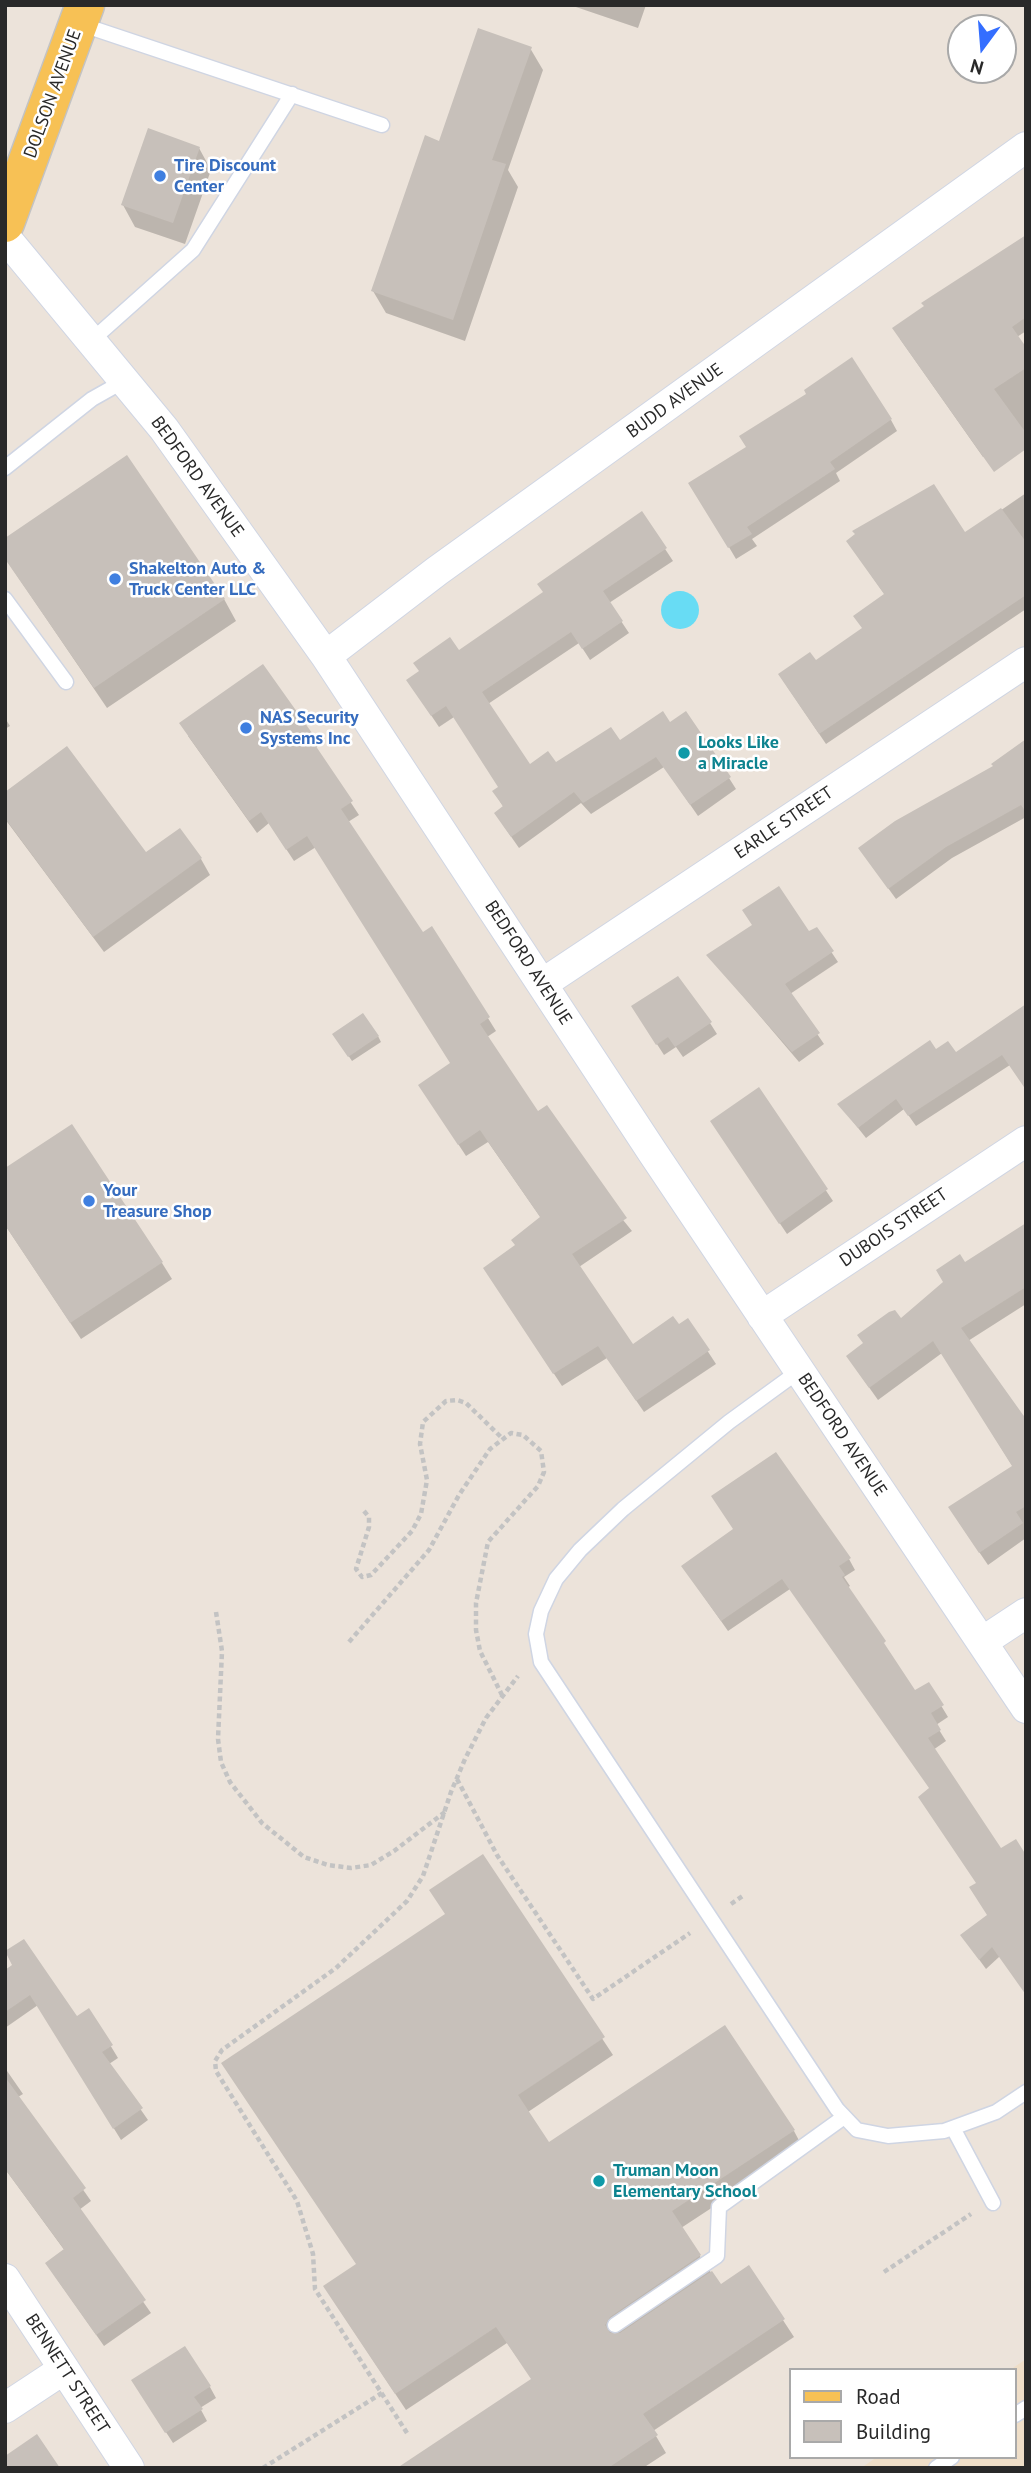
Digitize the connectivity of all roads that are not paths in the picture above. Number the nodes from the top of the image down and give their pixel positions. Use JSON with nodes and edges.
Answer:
{"nodes":[{"id":1,"x":82,"y":14,"type":"edge"},
{"id":2,"x":292,"y":94,"type":"junction"},
{"id":3,"x":382,"y":125,"type":"dead end"},
{"id":4,"x":1026,"y":147,"type":"edge"},
{"id":5,"x":5,"y":223,"type":"edge"},
{"id":6,"x":5,"y":237,"type":"edge"},
{"id":7,"x":91,"y":341,"type":"junction"},
{"id":8,"x":124,"y":381,"type":"junction"},
{"id":9,"x":5,"y":468,"type":"edge"},
{"id":10,"x":5,"y":599,"type":"edge"},
{"id":11,"x":326,"y":656,"type":"junction"},
{"id":12,"x":1026,"y":662,"type":"edge"},
{"id":13,"x":66,"y":682,"type":"dead end"},
{"id":14,"x":542,"y":984,"type":"junction"},
{"id":15,"x":1026,"y":1141,"type":"edge"},
{"id":16,"x":762,"y":1316,"type":"junction"},
{"id":17,"x":799,"y":1371,"type":"junction"},
{"id":18,"x":1026,"y":1613,"type":"edge"},
{"id":19,"x":982,"y":1642,"type":"junction"},
{"id":20,"x":1026,"y":1708,"type":"edge"},
{"id":21,"x":1026,"y":2092,"type":"edge"},
{"id":22,"x":844,"y":2117,"type":"junction"},
{"id":23,"x":953,"y":2128,"type":"junction"},
{"id":24,"x":993,"y":2203,"type":"dead end"},
{"id":25,"x":5,"y":2279,"type":"edge"},
{"id":26,"x":615,"y":2325,"type":"dead end"},
{"id":27,"x":64,"y":2369,"type":"junction"},
{"id":28,"x":5,"y":2408,"type":"edge"},
{"id":29,"x":129,"y":2468,"type":"edge"}],
"edges":[{"from":1,"to":2,"type":"lane"},
{"from":1,"to":5,"type":"main road","name":"DOLSON AVENUE"},
{"from":2,"to":3,"type":"lane"},
{"from":2,"to":7,"type":"lane"},
{"from":4,"to":11,"type":"street","name":"BUDD AVENUE"},
{"from":6,"to":7,"type":"street","name":"BEDFORD AVENUE"},
{"from":7,"to":8,"type":"street","name":"BEDFORD AVENUE"},
{"from":8,"to":9,"type":"lane"},
{"from":8,"to":11,"type":"street","name":"BEDFORD AVENUE"},
{"from":10,"to":13,"type":"lane"},
{"from":11,"to":14,"type":"street","name":"BEDFORD AVENUE"},
{"from":12,"to":14,"type":"street","name":"EARLE STREET"},
{"from":14,"to":16,"type":"street","name":"BEDFORD AVENUE"},
{"from":15,"to":16,"type":"street","name":"DUBOIS STREET"},
{"from":16,"to":17,"type":"street","name":"BEDFORD AVENUE"},
{"from":17,"to":19,"type":"street","name":"BEDFORD AVENUE"},
{"from":17,"to":22,"type":"lane"},
{"from":18,"to":19,"type":"street"},
{"from":19,"to":20,"type":"street","name":"BEDFORD AVENUE"},
{"from":21,"to":23,"type":"lane"},
{"from":22,"to":23,"type":"lane"},
{"from":22,"to":26,"type":"lane"},
{"from":23,"to":24,"type":"lane"},
{"from":25,"to":27,"type":"street","name":"BENNETT STREET"},
{"from":27,"to":28,"type":"street"},
{"from":27,"to":29,"type":"street","name":"BENNETT STREET"}]}
